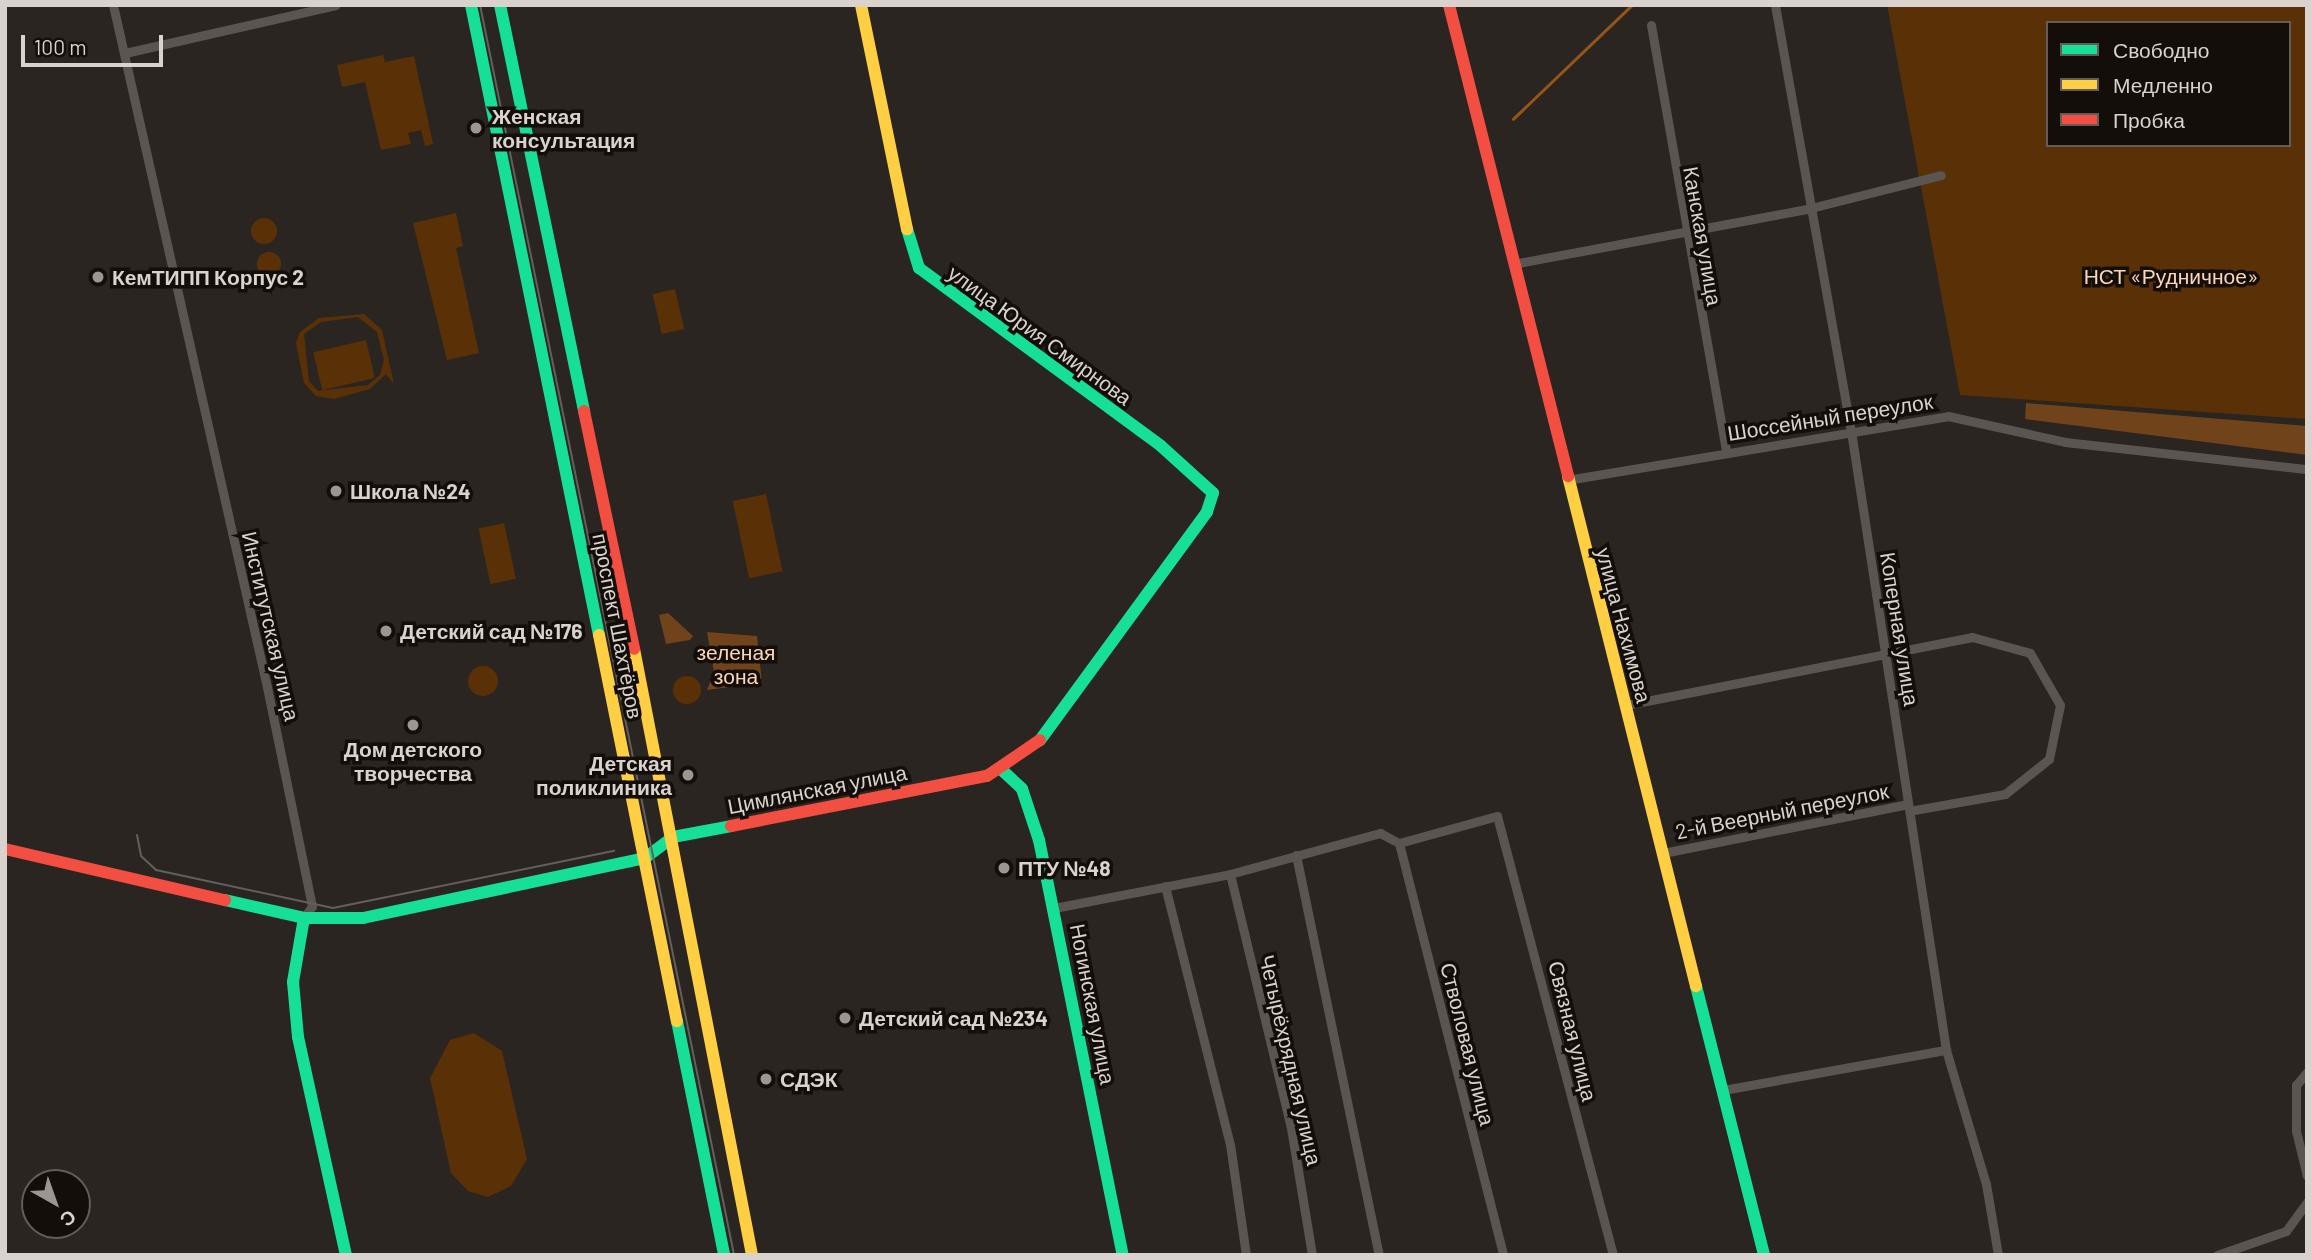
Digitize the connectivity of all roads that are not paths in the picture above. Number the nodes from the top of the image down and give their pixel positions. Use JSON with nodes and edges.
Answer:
{"nodes":[{"id":1,"x":113,"y":5,"type":"edge"},
{"id":2,"x":337,"y":5,"type":"edge"},
{"id":3,"x":471,"y":5,"type":"edge"},
{"id":4,"x":500,"y":5,"type":"edge"},
{"id":5,"x":861,"y":5,"type":"edge"},
{"id":6,"x":1449,"y":5,"type":"edge"},
{"id":7,"x":1774,"y":5,"type":"edge"},
{"id":8,"x":1651,"y":25,"type":"dead end"},
{"id":9,"x":125,"y":53,"type":"junction"},
{"id":10,"x":1941,"y":175,"type":"dead end"},
{"id":11,"x":1807,"y":209,"type":"junction"},
{"id":12,"x":1683,"y":231,"type":"junction"},
{"id":13,"x":1513,"y":264,"type":"junction"},
{"id":14,"x":1851,"y":431,"type":"junction"},
{"id":15,"x":1726,"y":452,"type":"junction"},
{"id":16,"x":2307,"y":469,"type":"edge"},
{"id":17,"x":1567,"y":480,"type":"junction"},
{"id":18,"x":1886,"y":652,"type":"junction"},
{"id":19,"x":1626,"y":705,"type":"junction"},
{"id":20,"x":1003,"y":771,"type":"junction"},
{"id":21,"x":1909,"y":807,"type":"junction"},
{"id":22,"x":673,"y":837,"type":"junction"},
{"id":23,"x":1399,"y":843,"type":"junction"},
{"id":24,"x":5,"y":849,"type":"edge"},
{"id":25,"x":1663,"y":853,"type":"junction"},
{"id":26,"x":1296,"y":855,"type":"junction"},
{"id":27,"x":645,"y":858,"type":"junction"},
{"id":28,"x":1230,"y":874,"type":"junction"},
{"id":29,"x":1165,"y":886,"type":"junction"},
{"id":30,"x":1054,"y":908,"type":"junction"},
{"id":31,"x":304,"y":918,"type":"junction"},
{"id":32,"x":1946,"y":1050,"type":"junction"},
{"id":33,"x":2307,"y":1072,"type":"edge"},
{"id":34,"x":1723,"y":1090,"type":"junction"},
{"id":35,"x":2307,"y":1176,"type":"edge"},
{"id":36,"x":2307,"y":1202,"type":"edge"},
{"id":37,"x":346,"y":1255,"type":"edge"},
{"id":38,"x":724,"y":1255,"type":"edge"},
{"id":39,"x":752,"y":1255,"type":"edge"},
{"id":40,"x":1123,"y":1255,"type":"edge"},
{"id":41,"x":1246,"y":1255,"type":"edge"},
{"id":42,"x":1312,"y":1255,"type":"edge"},
{"id":43,"x":1379,"y":1255,"type":"edge"},
{"id":44,"x":1503,"y":1255,"type":"edge"},
{"id":45,"x":1612,"y":1255,"type":"edge"},
{"id":46,"x":1764,"y":1255,"type":"edge"},
{"id":47,"x":1998,"y":1255,"type":"edge"},
{"id":48,"x":2217,"y":1255,"type":"edge"}],
"edges":[{"from":1,"to":9,"type":"street","name":"Институтская улица"},
{"from":2,"to":9,"type":"street"},
{"from":3,"to":27,"type":"main road","name":"проспект Шахтёров"},
{"from":4,"to":22,"type":"main road","name":"проспект Шахтёров"},
{"from":5,"to":20,"type":"main road","name":"улица Юрия Смирнова"},
{"from":6,"to":13,"type":"main road","name":"улица Нахимова"},
{"from":7,"to":11,"type":"street","name":"Коперная улица"},
{"from":8,"to":12,"type":"street","name":"Канская улица"},
{"from":9,"to":31,"type":"street","name":"Институтская улица"},
{"from":10,"to":11,"type":"street"},
{"from":11,"to":12,"type":"street"},
{"from":11,"to":14,"type":"street","name":"Коперная улица"},
{"from":12,"to":13,"type":"street"},
{"from":12,"to":15,"type":"street","name":"Канская улица"},
{"from":13,"to":17,"type":"main road","name":"улица Нахимова"},
{"from":14,"to":15,"type":"street","name":"Шоссейный переулок"},
{"from":14,"to":16,"type":"street","name":"Шоссейный переулок"},
{"from":14,"to":18,"type":"street","name":"Коперная улица"},
{"from":15,"to":17,"type":"street","name":"Шоссейный переулок"},
{"from":17,"to":19,"type":"main road","name":"улица Нахимова"},
{"from":18,"to":19,"type":"street"},
{"from":18,"to":21,"type":"street","name":"Коперная улица"},
{"from":18,"to":21,"type":"street"},
{"from":19,"to":25,"type":"main road","name":"улица Нахимова"},
{"from":20,"to":22,"type":"main road","name":"Цимлянская улица"},
{"from":20,"to":30,"type":"main road","name":"Ногинская улица"},
{"from":21,"to":25,"type":"street","name":"2-й Веерный переулок"},
{"from":21,"to":32,"type":"street","name":"Коперная улица"},
{"from":22,"to":27,"type":"main road","name":"Цимлянская улица"},
{"from":22,"to":39,"type":"main road","name":"проспект Шахтёров"},
{"from":23,"to":26,"type":"street"},
{"from":23,"to":44,"type":"street","name":"Стволовая улица"},
{"from":23,"to":45,"type":"street","name":"Связная улица"},
{"from":24,"to":31,"type":"main road","name":"Цимлянская улица"},
{"from":25,"to":34,"type":"main road","name":"улица Нахимова"},
{"from":26,"to":28,"type":"street"},
{"from":26,"to":43,"type":"street"},
{"from":27,"to":31,"type":"main road","name":"Цимлянская улица"},
{"from":27,"to":38,"type":"main road","name":"проспект Шахтёров"},
{"from":28,"to":29,"type":"street"},
{"from":28,"to":42,"type":"street","name":"Четырёхрядная улица"},
{"from":29,"to":30,"type":"street"},
{"from":29,"to":41,"type":"street"},
{"from":30,"to":40,"type":"main road","name":"Ногинская улица"},
{"from":31,"to":37,"type":"main road","name":"Институтская улица"},
{"from":32,"to":34,"type":"street"},
{"from":32,"to":47,"type":"street","name":"Коперная улица"},
{"from":33,"to":35,"type":"street"},
{"from":34,"to":46,"type":"main road","name":"улица Нахимова"},
{"from":36,"to":48,"type":"street"}]}
